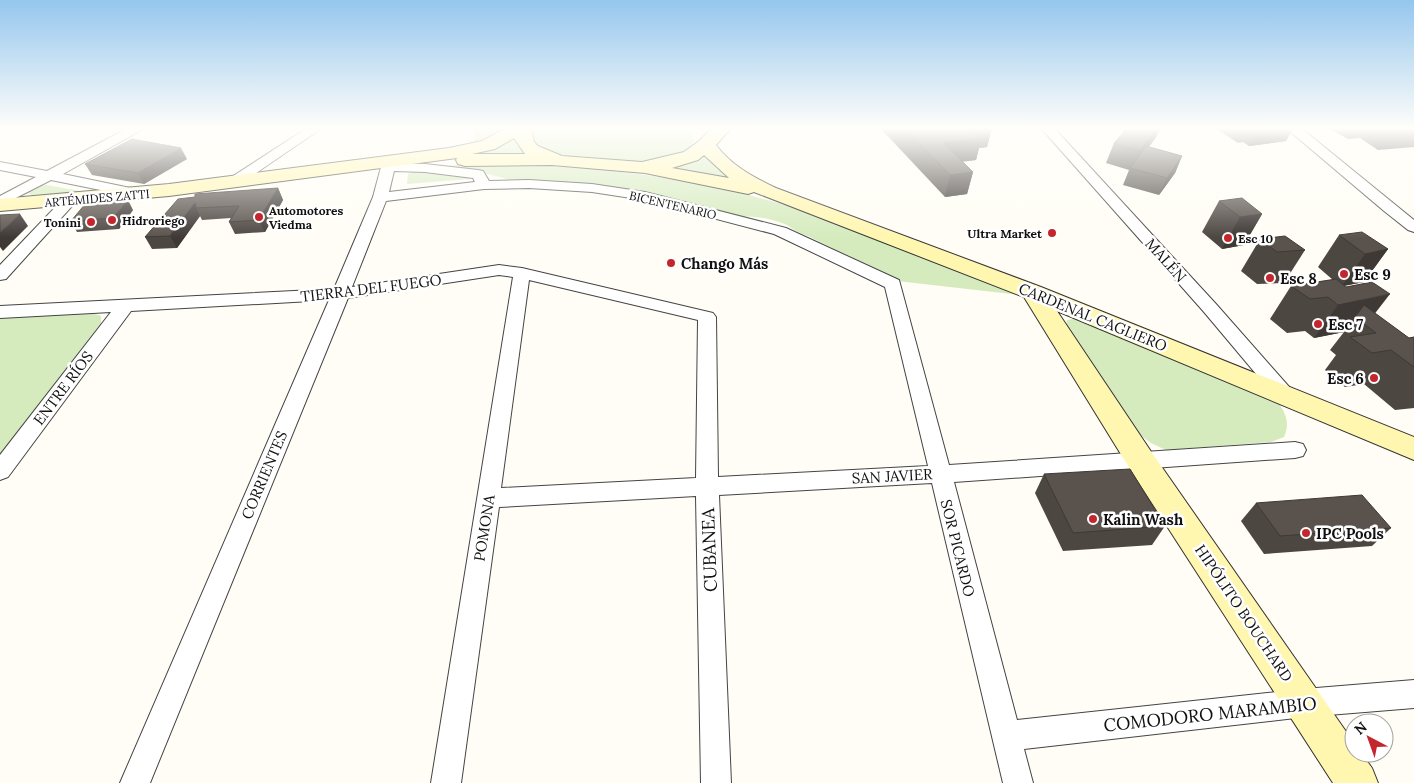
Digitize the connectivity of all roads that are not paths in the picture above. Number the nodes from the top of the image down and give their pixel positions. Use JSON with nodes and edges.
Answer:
{"nodes":[{"id":1,"x":70,"y":165,"type":"edge"},
{"id":2,"x":260,"y":165,"type":"edge"},
{"id":3,"x":367,"y":165,"type":"edge"},
{"id":4,"x":419,"y":165,"type":"edge"},
{"id":5,"x":601,"y":165,"type":"edge"},
{"id":6,"x":661,"y":165,"type":"edge"},
{"id":7,"x":722,"y":165,"type":"edge"},
{"id":8,"x":1080,"y":165,"type":"edge"},
{"id":9,"x":1338,"y":165,"type":"edge"},
{"id":10,"x":0,"y":166,"type":"edge"},
{"id":11,"x":388,"y":167,"type":"junction"},
{"id":12,"x":342,"y":168,"type":"junction"},
{"id":13,"x":642,"y":168,"type":"junction"},
{"id":14,"x":49,"y":176,"type":"junction"},
{"id":15,"x":232,"y":183,"type":"junction"},
{"id":16,"x":484,"y":185,"type":"junction"},
{"id":17,"x":770,"y":192,"type":"junction"},
{"id":18,"x":140,"y":194,"type":"junction"},
{"id":19,"x":380,"y":196,"type":"junction"},
{"id":20,"x":68,"y":202,"type":"junction"},
{"id":21,"x":0,"y":203,"type":"edge"},
{"id":22,"x":1414,"y":227,"type":"edge"},
{"id":23,"x":522,"y":273,"type":"junction"},
{"id":24,"x":0,"y":275,"type":"edge"},
{"id":25,"x":893,"y":284,"type":"joint"},
{"id":26,"x":1034,"y":292,"type":"junction"},
{"id":27,"x":341,"y":294,"type":"junction"},
{"id":28,"x":126,"y":306,"type":"junction"},
{"id":29,"x":0,"y":312,"type":"edge"},
{"id":30,"x":707,"y":318,"type":"joint"},
{"id":31,"x":1284,"y":394,"type":"junction"},
{"id":32,"x":1414,"y":449,"type":"edge"},
{"id":33,"x":1295,"y":450,"type":"dead end"},
{"id":34,"x":1141,"y":461,"type":"junction"},
{"id":35,"x":0,"y":471,"type":"edge"},
{"id":36,"x":939,"y":474,"type":"junction"},
{"id":37,"x":707,"y":486,"type":"junction"},
{"id":38,"x":489,"y":498,"type":"junction"},
{"id":39,"x":1414,"y":694,"type":"edge"},
{"id":40,"x":1304,"y":703,"type":"junction"},
{"id":41,"x":1006,"y":736,"type":"junction"},
{"id":42,"x":135,"y":783,"type":"edge"},
{"id":43,"x":446,"y":783,"type":"edge"},
{"id":44,"x":716,"y":783,"type":"edge"},
{"id":45,"x":1018,"y":783,"type":"edge"},
{"id":46,"x":1357,"y":783,"type":"edge"}],
"edges":[{"from":1,"to":14,"type":"street"},
{"from":2,"to":15,"type":"street"},
{"from":3,"to":12,"type":"main road","name":"ARTÉMIDES ZATTI"},
{"from":4,"to":11,"type":"main road","name":"ARTÉMIDES ZATTI"},
{"from":5,"to":13,"type":"main road"},
{"from":6,"to":13,"type":"main road"},
{"from":7,"to":17,"type":"main road","name":"CARDENAL CAGLIERO"},
{"from":8,"to":31,"type":"street","name":"MALÉN"},
{"from":9,"to":22,"type":"street"},
{"from":10,"to":14,"type":"street"},
{"from":11,"to":12,"type":"main road","name":"ARTÉMIDES ZATTI"},
{"from":11,"to":16,"type":"street"},
{"from":11,"to":19,"type":"street","name":"CORRIENTES"},
{"from":12,"to":15,"type":"main road","name":"ARTÉMIDES ZATTI"},
{"from":13,"to":17,"type":"main road","name":"CARDENAL CAGLIERO"},
{"from":14,"to":18,"type":"street"},
{"from":14,"to":21,"type":"street"},
{"from":15,"to":18,"type":"main road","name":"ARTÉMIDES ZATTI"},
{"from":16,"to":19,"type":"street","name":"BICENTENARIO"},
{"from":16,"to":25,"type":"street","name":"BICENTENARIO"},
{"from":17,"to":26,"type":"main road","name":"CARDENAL CAGLIERO"},
{"from":18,"to":20,"type":"main road","name":"ARTÉMIDES ZATTI"},
{"from":19,"to":27,"type":"street","name":"CORRIENTES"},
{"from":20,"to":21,"type":"main road","name":"ARTÉMIDES ZATTI"},
{"from":20,"to":24,"type":"street"},
{"from":23,"to":27,"type":"street","name":"TIERRA DEL FUEGO"},
{"from":23,"to":30,"type":"street","name":"TIERRA DEL FUEGO"},
{"from":23,"to":38,"type":"street","name":"POMONA"},
{"from":25,"to":36,"type":"street","name":"SOR PICARDO"},
{"from":26,"to":31,"type":"main road","name":"CARDENAL CAGLIERO"},
{"from":26,"to":34,"type":"main road","name":"HIPÓLITO BOUCHARD"},
{"from":27,"to":28,"type":"street","name":"TIERRA DEL FUEGO"},
{"from":27,"to":42,"type":"street","name":"CORRIENTES"},
{"from":28,"to":29,"type":"street","name":"TIERRA DEL FUEGO"},
{"from":28,"to":35,"type":"street","name":"ENTRE RÍOS"},
{"from":30,"to":37,"type":"street","name":"CUBANEA"},
{"from":31,"to":32,"type":"main road","name":"CARDENAL CAGLIERO"},
{"from":33,"to":34,"type":"street","name":"SAN JAVIER"},
{"from":34,"to":36,"type":"street","name":"SAN JAVIER"},
{"from":34,"to":40,"type":"main road","name":"HIPÓLITO BOUCHARD"},
{"from":36,"to":37,"type":"street","name":"SAN JAVIER"},
{"from":36,"to":41,"type":"street","name":"SOR PICARDO"},
{"from":37,"to":38,"type":"street","name":"SAN JAVIER"},
{"from":37,"to":44,"type":"street","name":"CUBANEA"},
{"from":38,"to":43,"type":"street","name":"POMONA"},
{"from":39,"to":40,"type":"street","name":"COMODORO MARAMBIO"},
{"from":40,"to":41,"type":"street","name":"COMODORO MARAMBIO"},
{"from":40,"to":46,"type":"main road","name":"HIPÓLITO BOUCHARD"},
{"from":41,"to":45,"type":"street","name":"SOR PICARDO"}]}
